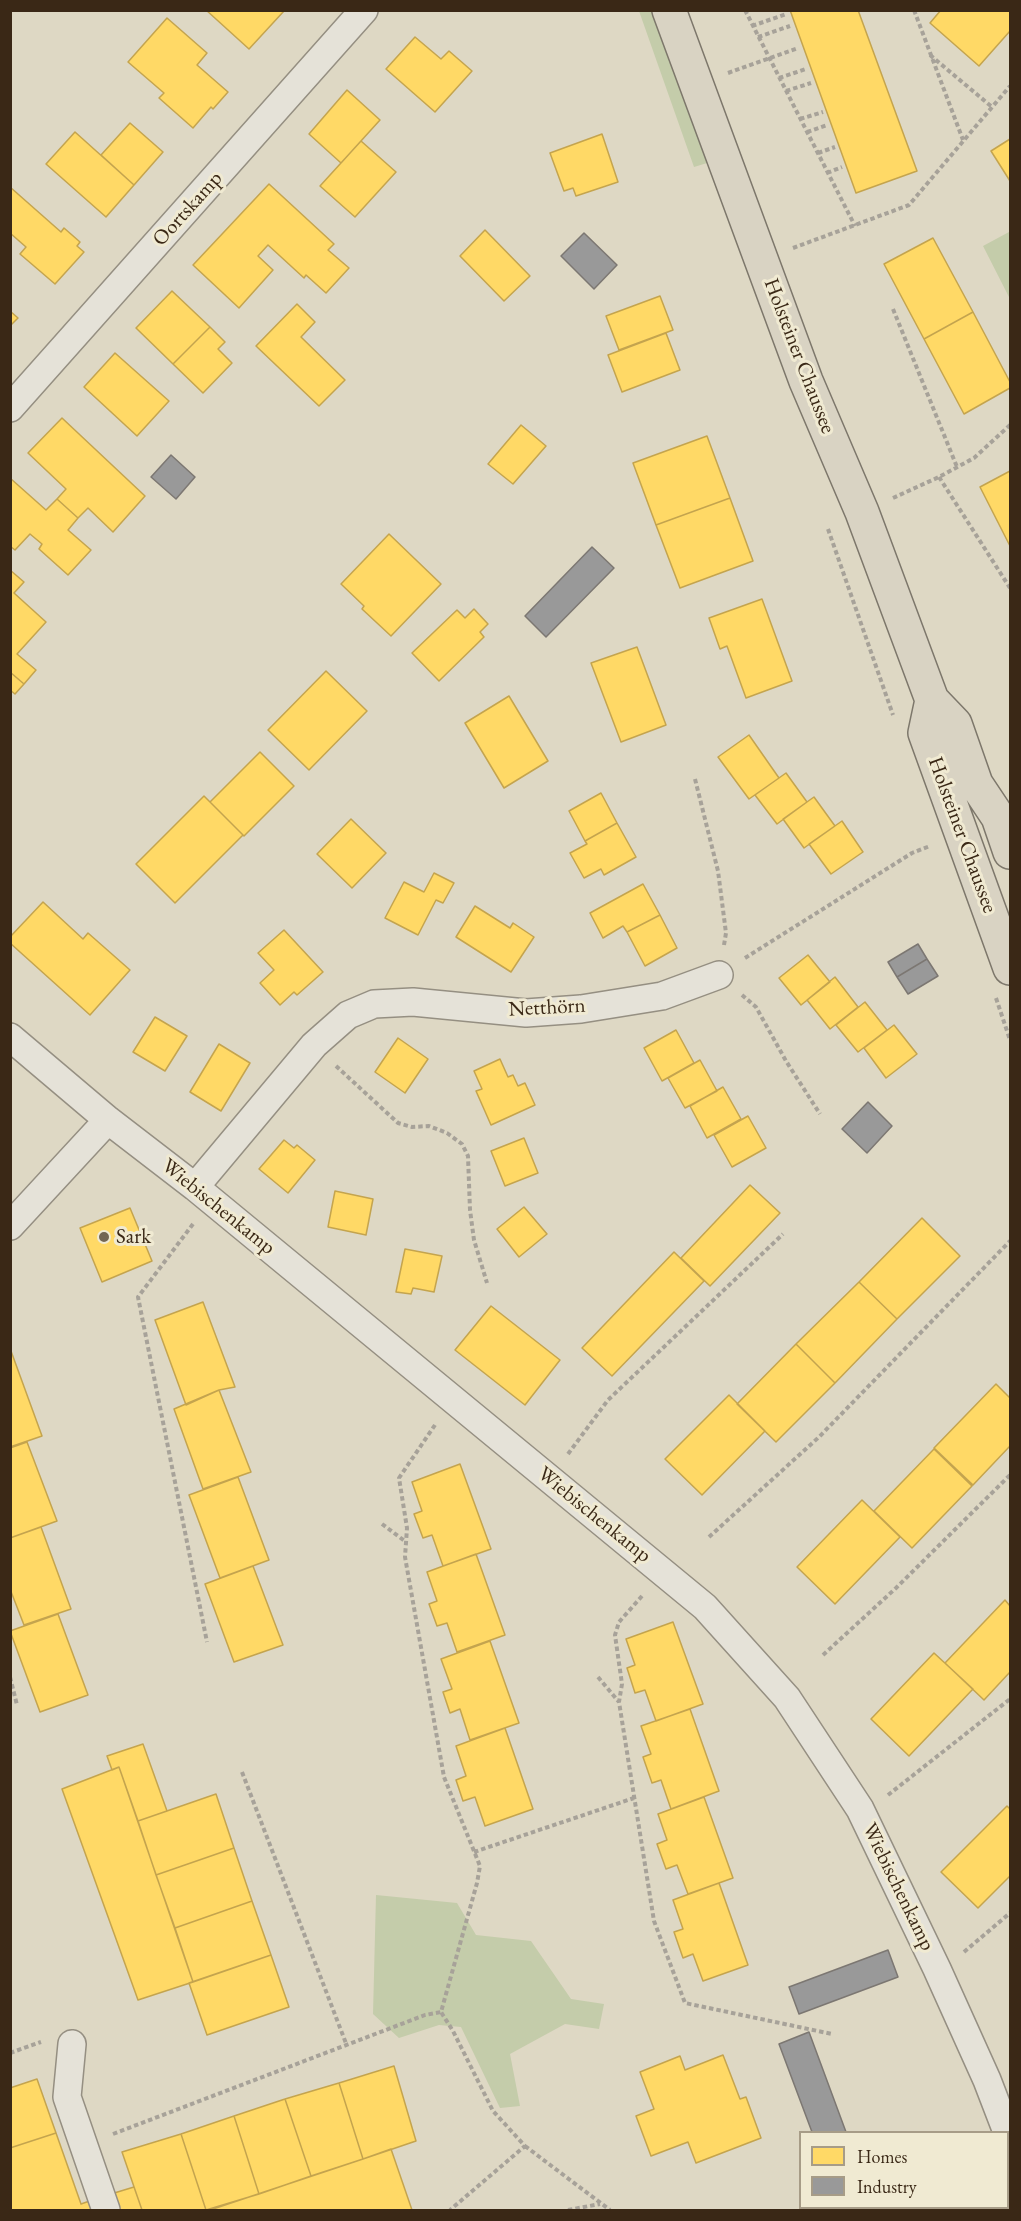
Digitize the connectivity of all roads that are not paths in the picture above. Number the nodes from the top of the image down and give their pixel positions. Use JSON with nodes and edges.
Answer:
{"nodes":[{"id":1,"x":364,"y":10,"type":"edge"},
{"id":2,"x":669,"y":10,"type":"edge"},
{"id":3,"x":10,"y":408,"type":"edge"},
{"id":4,"x":932,"y":700,"type":"junction"},
{"id":5,"x":1011,"y":852,"type":"edge"},
{"id":6,"x":1011,"y":968,"type":"edge"},
{"id":7,"x":719,"y":975,"type":"road end"},
{"id":8,"x":10,"y":1036,"type":"edge"},
{"id":9,"x":108,"y":1120,"type":"junction"},
{"id":10,"x":195,"y":1187,"type":"junction"},
{"id":11,"x":10,"y":1226,"type":"edge"},
{"id":12,"x":72,"y":2044,"type":"dead end"},
{"id":13,"x":1006,"y":2131,"type":"edge"},
{"id":14,"x":106,"y":2211,"type":"edge"}],
"edges":[{"from":1,"to":3,"type":"street","name":"Oortskamp"},
{"from":2,"to":4,"type":"main road","name":"Holsteiner Chaussee"},
{"from":4,"to":5,"type":"main road","name":"Holsteiner Chaussee"},
{"from":4,"to":6,"type":"main road","name":"Holsteiner Chaussee"},
{"from":7,"to":10,"type":"street","name":"Netthörn"},
{"from":8,"to":9,"type":"street","name":"Wiebischenkamp"},
{"from":9,"to":10,"type":"street","name":"Wiebischenkamp"},
{"from":9,"to":11,"type":"street"},
{"from":10,"to":13,"type":"street","name":"Wiebischenkamp"},
{"from":12,"to":14,"type":"street"}]}
